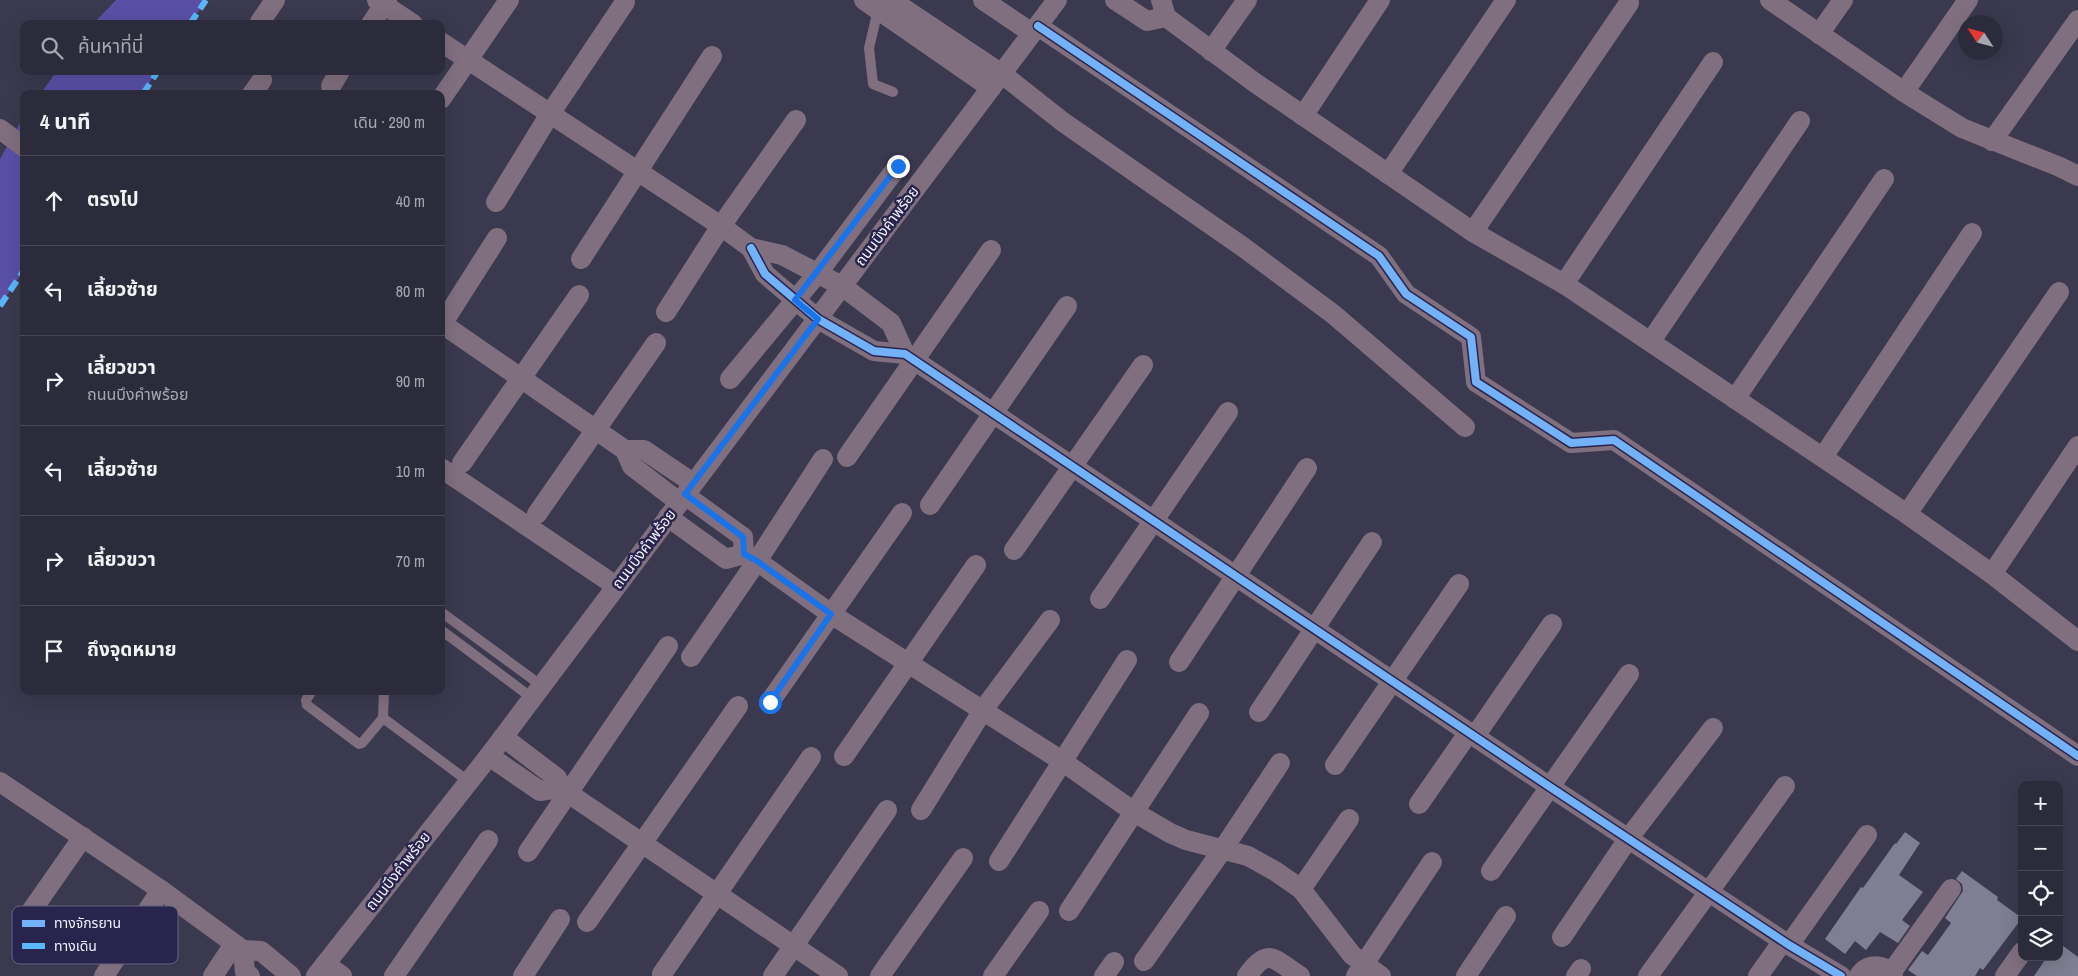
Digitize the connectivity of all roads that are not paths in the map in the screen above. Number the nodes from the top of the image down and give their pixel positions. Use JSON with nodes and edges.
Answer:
{"nodes":[{"id":1,"x":275,"y":0,"type":"edge"},
{"id":2,"x":509,"y":0,"type":"edge"},
{"id":3,"x":983,"y":0,"type":"edge"},
{"id":4,"x":1057,"y":0,"type":"edge"},
{"id":5,"x":1115,"y":0,"type":"edge"},
{"id":6,"x":1247,"y":0,"type":"edge"},
{"id":7,"x":1380,"y":0,"type":"edge"},
{"id":8,"x":1506,"y":0,"type":"edge"},
{"id":9,"x":1770,"y":0,"type":"edge"},
{"id":10,"x":1843,"y":0,"type":"edge"},
{"id":11,"x":1968,"y":0,"type":"edge"},
{"id":12,"x":382,"y":2,"type":"edge"},
{"id":13,"x":625,"y":2,"type":"dead end"},
{"id":14,"x":878,"y":3,"type":"edge"},
{"id":15,"x":1629,"y":3,"type":"dead end"},
{"id":16,"x":1163,"y":8,"type":"edge"},
{"id":17,"x":261,"y":20,"type":"edge"},
{"id":18,"x":373,"y":20,"type":"edge"},
{"id":19,"x":407,"y":20,"type":"edge"},
{"id":20,"x":2078,"y":20,"type":"edge"},
{"id":21,"x":1035,"y":30,"type":"junction"},
{"id":22,"x":1819,"y":34,"type":"junction"},
{"id":23,"x":445,"y":45,"type":"edge"},
{"id":24,"x":1211,"y":51,"type":"junction"},
{"id":25,"x":712,"y":56,"type":"dead end"},
{"id":26,"x":468,"y":60,"type":"junction"},
{"id":27,"x":1713,"y":62,"type":"dead end"},
{"id":28,"x":996,"y":81,"type":"junction"},
{"id":29,"x":893,"y":92,"type":"dead end"},
{"id":30,"x":1904,"y":92,"type":"junction"},
{"id":31,"x":445,"y":93,"type":"edge"},
{"id":32,"x":550,"y":114,"type":"junction"},
{"id":33,"x":1303,"y":116,"type":"junction"},
{"id":34,"x":796,"y":120,"type":"dead end"},
{"id":35,"x":1800,"y":121,"type":"dead end"},
{"id":36,"x":0,"y":129,"type":"edge"},
{"id":37,"x":1992,"y":141,"type":"junction"},
{"id":38,"x":20,"y":144,"type":"edge"},
{"id":39,"x":898,"y":166,"type":"dead end"},
{"id":40,"x":637,"y":171,"type":"junction"},
{"id":41,"x":1388,"y":174,"type":"junction"},
{"id":42,"x":2078,"y":176,"type":"edge"},
{"id":43,"x":1884,"y":179,"type":"dead end"},
{"id":44,"x":496,"y":202,"type":"dead end"},
{"id":45,"x":721,"y":226,"type":"junction"},
{"id":46,"x":1473,"y":232,"type":"junction"},
{"id":47,"x":1972,"y":233,"type":"dead end"},
{"id":48,"x":497,"y":238,"type":"dead end"},
{"id":49,"x":751,"y":248,"type":"junction"},
{"id":50,"x":991,"y":250,"type":"dead end"},
{"id":51,"x":581,"y":259,"type":"dead end"},
{"id":52,"x":817,"y":274,"type":"junction"},
{"id":53,"x":1564,"y":284,"type":"junction"},
{"id":54,"x":842,"y":286,"type":"junction"},
{"id":55,"x":2059,"y":292,"type":"dead end"},
{"id":56,"x":579,"y":295,"type":"dead end"},
{"id":57,"x":795,"y":300,"type":"junction"},
{"id":58,"x":1067,"y":306,"type":"dead end"},
{"id":59,"x":666,"y":312,"type":"dead end"},
{"id":60,"x":445,"y":319,"type":"edge"},
{"id":61,"x":818,"y":319,"type":"junction"},
{"id":62,"x":445,"y":326,"type":"edge"},
{"id":63,"x":1651,"y":341,"type":"junction"},
{"id":64,"x":656,"y":343,"type":"dead end"},
{"id":65,"x":910,"y":357,"type":"junction"},
{"id":66,"x":1143,"y":365,"type":"dead end"},
{"id":67,"x":521,"y":379,"type":"junction"},
{"id":68,"x":730,"y":379,"type":"dead end"},
{"id":69,"x":1735,"y":398,"type":"junction"},
{"id":70,"x":1228,"y":412,"type":"dead end"},
{"id":71,"x":993,"y":413,"type":"junction"},
{"id":72,"x":1465,"y":427,"type":"dead end"},
{"id":73,"x":594,"y":430,"type":"junction"},
{"id":74,"x":2078,"y":446,"type":"edge"},
{"id":75,"x":847,"y":457,"type":"dead end"},
{"id":76,"x":1823,"y":457,"type":"junction"},
{"id":77,"x":823,"y":459,"type":"dead end"},
{"id":78,"x":462,"y":463,"type":"dead end"},
{"id":79,"x":1074,"y":467,"type":"junction"},
{"id":80,"x":1307,"y":468,"type":"dead end"},
{"id":81,"x":445,"y":471,"type":"edge"},
{"id":82,"x":681,"y":499,"type":"junction"},
{"id":83,"x":930,"y":505,"type":"dead end"},
{"id":84,"x":902,"y":513,"type":"dead end"},
{"id":85,"x":537,"y":514,"type":"dead end"},
{"id":86,"x":1907,"y":514,"type":"junction"},
{"id":87,"x":1154,"y":520,"type":"junction"},
{"id":88,"x":1372,"y":542,"type":"dead end"},
{"id":89,"x":1014,"y":550,"type":"dead end"},
{"id":90,"x":750,"y":558,"type":"junction"},
{"id":91,"x":976,"y":565,"type":"dead end"},
{"id":92,"x":1992,"y":574,"type":"junction"},
{"id":93,"x":1236,"y":575,"type":"junction"},
{"id":94,"x":1459,"y":584,"type":"dead end"},
{"id":95,"x":616,"y":586,"type":"junction"},
{"id":96,"x":1100,"y":598,"type":"dead end"},
{"id":97,"x":831,"y":614,"type":"junction"},
{"id":98,"x":445,"y":615,"type":"edge"},
{"id":99,"x":1050,"y":620,"type":"dead end"},
{"id":100,"x":1552,"y":624,"type":"dead end"},
{"id":101,"x":1314,"y":628,"type":"junction"},
{"id":102,"x":445,"y":633,"type":"edge"},
{"id":103,"x":2076,"y":635,"type":"edge"},
{"id":104,"x":668,"y":646,"type":"dead end"},
{"id":105,"x":691,"y":657,"type":"dead end"},
{"id":106,"x":1127,"y":660,"type":"dead end"},
{"id":107,"x":1179,"y":662,"type":"dead end"},
{"id":108,"x":908,"y":663,"type":"junction"},
{"id":109,"x":1629,"y":674,"type":"dead end"},
{"id":110,"x":1392,"y":681,"type":"junction"},
{"id":111,"x":537,"y":692,"type":"junction"},
{"id":112,"x":309,"y":695,"type":"edge"},
{"id":113,"x":384,"y":695,"type":"edge"},
{"id":114,"x":770,"y":702,"type":"dead end"},
{"id":115,"x":738,"y":706,"type":"dead end"},
{"id":116,"x":983,"y":710,"type":"junction"},
{"id":117,"x":1259,"y":712,"type":"dead end"},
{"id":118,"x":1200,"y":713,"type":"dead end"},
{"id":119,"x":384,"y":718,"type":"junction"},
{"id":120,"x":1713,"y":728,"type":"dead end"},
{"id":121,"x":1472,"y":734,"type":"junction"},
{"id":122,"x":503,"y":736,"type":"junction"},
{"id":123,"x":489,"y":756,"type":"junction"},
{"id":124,"x":844,"y":756,"type":"dead end"},
{"id":125,"x":2078,"y":756,"type":"edge"},
{"id":126,"x":811,"y":758,"type":"dead end"},
{"id":127,"x":1062,"y":761,"type":"junction"},
{"id":128,"x":1280,"y":763,"type":"dead end"},
{"id":129,"x":1336,"y":765,"type":"dead end"},
{"id":130,"x":468,"y":781,"type":"junction"},
{"id":131,"x":1784,"y":786,"type":"dead end"},
{"id":132,"x":1550,"y":787,"type":"junction"},
{"id":133,"x":3,"y":790,"type":"edge"},
{"id":134,"x":564,"y":791,"type":"junction"},
{"id":135,"x":1419,"y":804,"type":"dead end"},
{"id":136,"x":887,"y":810,"type":"dead end"},
{"id":137,"x":922,"y":810,"type":"dead end"},
{"id":138,"x":1134,"y":812,"type":"junction"},
{"id":139,"x":1349,"y":819,"type":"dead end"},
{"id":140,"x":1867,"y":835,"type":"dead end"},
{"id":141,"x":83,"y":837,"type":"junction"},
{"id":142,"x":1628,"y":839,"type":"junction"},
{"id":143,"x":488,"y":840,"type":"dead end"},
{"id":144,"x":642,"y":844,"type":"junction"},
{"id":145,"x":1223,"y":849,"type":"junction"},
{"id":146,"x":528,"y":852,"type":"dead end"},
{"id":147,"x":963,"y":858,"type":"dead end"},
{"id":148,"x":999,"y":862,"type":"dead end"},
{"id":149,"x":1432,"y":862,"type":"dead end"},
{"id":150,"x":1491,"y":871,"type":"dead end"},
{"id":151,"x":1301,"y":889,"type":"junction"},
{"id":152,"x":1951,"y":889,"type":"dead end"},
{"id":153,"x":161,"y":890,"type":"junction"},
{"id":154,"x":1708,"y":892,"type":"junction"},
{"id":155,"x":717,"y":894,"type":"junction"},
{"id":156,"x":35,"y":906,"type":"edge"},
{"id":157,"x":150,"y":906,"type":"edge"},
{"id":158,"x":1039,"y":911,"type":"dead end"},
{"id":159,"x":1069,"y":911,"type":"dead end"},
{"id":160,"x":1506,"y":916,"type":"dead end"},
{"id":161,"x":560,"y":918,"type":"dead end"},
{"id":162,"x":588,"y":922,"type":"dead end"},
{"id":163,"x":1562,"y":937,"type":"dead end"},
{"id":164,"x":1786,"y":943,"type":"junction"},
{"id":165,"x":794,"y":946,"type":"junction"},
{"id":166,"x":238,"y":947,"type":"junction"},
{"id":167,"x":2018,"y":958,"type":"edge"},
{"id":168,"x":1144,"y":961,"type":"dead end"},
{"id":169,"x":112,"y":964,"type":"edge"},
{"id":170,"x":321,"y":970,"type":"edge"},
{"id":171,"x":1360,"y":970,"type":"edge"},
{"id":172,"x":662,"y":974,"type":"dead end"},
{"id":173,"x":1892,"y":975,"type":"edge"},
{"id":174,"x":104,"y":976,"type":"edge"},
{"id":175,"x":213,"y":976,"type":"edge"},
{"id":176,"x":250,"y":976,"type":"edge"},
{"id":177,"x":290,"y":976,"type":"edge"},
{"id":178,"x":342,"y":976,"type":"edge"},
{"id":179,"x":394,"y":976,"type":"edge"},
{"id":180,"x":523,"y":976,"type":"edge"},
{"id":181,"x":773,"y":976,"type":"edge"},
{"id":182,"x":838,"y":976,"type":"edge"},
{"id":183,"x":880,"y":976,"type":"edge"},
{"id":184,"x":992,"y":976,"type":"edge"},
{"id":185,"x":1247,"y":976,"type":"edge"},
{"id":186,"x":1300,"y":976,"type":"edge"},
{"id":187,"x":1381,"y":976,"type":"edge"},
{"id":188,"x":1466,"y":976,"type":"edge"},
{"id":189,"x":1648,"y":976,"type":"edge"},
{"id":190,"x":1758,"y":976,"type":"edge"},
{"id":191,"x":1841,"y":976,"type":"edge"},
{"id":192,"x":1859,"y":976,"type":"edge"},
{"id":193,"x":2005,"y":976,"type":"edge"}],
"edges":[{"from":1,"to":17,"type":"street"},
{"from":2,"to":26,"type":"street"},
{"from":3,"to":21,"type":"street"},
{"from":4,"to":21,"type":"street","name":"ถนนบึงคำพร้อย"},
{"from":5,"to":16,"type":"street"},
{"from":6,"to":24,"type":"street"},
{"from":7,"to":33,"type":"street"},
{"from":8,"to":41,"type":"street"},
{"from":9,"to":22,"type":"street"},
{"from":10,"to":22,"type":"street"},
{"from":11,"to":30,"type":"street"},
{"from":12,"to":18,"type":"street"},
{"from":12,"to":19,"type":"street"},
{"from":13,"to":32,"type":"street"},
{"from":14,"to":28,"type":"street"},
{"from":14,"to":29,"type":"lane"},
{"from":15,"to":46,"type":"street"},
{"from":16,"to":24,"type":"street"},
{"from":20,"to":37,"type":"street"},
{"from":21,"to":28,"type":"street","name":"ถนนบึงคำพร้อย"},
{"from":21,"to":125,"type":"street"},
{"from":22,"to":30,"type":"street"},
{"from":23,"to":26,"type":"street"},
{"from":24,"to":33,"type":"street"},
{"from":25,"to":40,"type":"street"},
{"from":26,"to":31,"type":"street"},
{"from":26,"to":32,"type":"street"},
{"from":27,"to":53,"type":"street"},
{"from":28,"to":54,"type":"street","name":"ถนนบึงคำพร้อย"},
{"from":28,"to":72,"type":"street"},
{"from":30,"to":37,"type":"street"},
{"from":32,"to":40,"type":"street"},
{"from":32,"to":44,"type":"street"},
{"from":33,"to":41,"type":"street"},
{"from":34,"to":45,"type":"street"},
{"from":35,"to":63,"type":"street"},
{"from":36,"to":38,"type":"street"},
{"from":37,"to":42,"type":"street"},
{"from":39,"to":52,"type":"street"},
{"from":40,"to":45,"type":"street"},
{"from":40,"to":51,"type":"street"},
{"from":41,"to":46,"type":"street"},
{"from":43,"to":69,"type":"street"},
{"from":45,"to":49,"type":"street"},
{"from":45,"to":59,"type":"street"},
{"from":46,"to":53,"type":"street"},
{"from":47,"to":76,"type":"street"},
{"from":48,"to":60,"type":"street"},
{"from":49,"to":52,"type":"street"},
{"from":49,"to":57,"type":"street"},
{"from":50,"to":65,"type":"street"},
{"from":52,"to":54,"type":"street"},
{"from":52,"to":57,"type":"street"},
{"from":53,"to":63,"type":"street"},
{"from":54,"to":61,"type":"street","name":"ถนนบึงคำพร้อย"},
{"from":54,"to":65,"type":"street"},
{"from":55,"to":86,"type":"street"},
{"from":56,"to":67,"type":"street"},
{"from":57,"to":61,"type":"street"},
{"from":57,"to":68,"type":"street"},
{"from":58,"to":71,"type":"street"},
{"from":61,"to":65,"type":"street"},
{"from":61,"to":82,"type":"street","name":"ถนนบึงคำพร้อย"},
{"from":62,"to":67,"type":"street"},
{"from":63,"to":69,"type":"street"},
{"from":64,"to":73,"type":"street"},
{"from":65,"to":71,"type":"street"},
{"from":65,"to":75,"type":"street"},
{"from":66,"to":79,"type":"street"},
{"from":67,"to":73,"type":"street"},
{"from":67,"to":78,"type":"street"},
{"from":69,"to":76,"type":"street"},
{"from":70,"to":87,"type":"street"},
{"from":71,"to":79,"type":"street"},
{"from":71,"to":83,"type":"street"},
{"from":73,"to":82,"type":"street"},
{"from":73,"to":85,"type":"street"},
{"from":74,"to":92,"type":"street"},
{"from":76,"to":86,"type":"street"},
{"from":77,"to":90,"type":"street"},
{"from":79,"to":87,"type":"street"},
{"from":79,"to":89,"type":"street"},
{"from":80,"to":93,"type":"street"},
{"from":81,"to":95,"type":"street"},
{"from":82,"to":90,"type":"street"},
{"from":82,"to":90,"type":"street"},
{"from":82,"to":95,"type":"street","name":"ถนนบึงคำพร้อย"},
{"from":84,"to":97,"type":"street"},
{"from":86,"to":92,"type":"street"},
{"from":87,"to":93,"type":"street"},
{"from":87,"to":96,"type":"street"},
{"from":88,"to":101,"type":"street"},
{"from":90,"to":97,"type":"street"},
{"from":90,"to":105,"type":"street"},
{"from":91,"to":108,"type":"street"},
{"from":92,"to":103,"type":"street"},
{"from":93,"to":101,"type":"street"},
{"from":93,"to":107,"type":"street"},
{"from":94,"to":110,"type":"street"},
{"from":95,"to":111,"type":"street","name":"ถนนบึงคำพร้อย"},
{"from":97,"to":108,"type":"street"},
{"from":97,"to":114,"type":"street"},
{"from":98,"to":111,"type":"lane"},
{"from":99,"to":116,"type":"street"},
{"from":100,"to":121,"type":"street"},
{"from":101,"to":110,"type":"street"},
{"from":101,"to":117,"type":"street"},
{"from":102,"to":111,"type":"lane"},
{"from":104,"to":134,"type":"street"},
{"from":106,"to":127,"type":"street"},
{"from":108,"to":116,"type":"street"},
{"from":108,"to":124,"type":"street"},
{"from":109,"to":132,"type":"street"},
{"from":110,"to":121,"type":"street"},
{"from":110,"to":129,"type":"street"},
{"from":111,"to":122,"type":"street","name":"ถนนบึงคำพร้อย"},
{"from":112,"to":119,"type":"lane"},
{"from":113,"to":119,"type":"lane"},
{"from":115,"to":144,"type":"street"},
{"from":116,"to":127,"type":"street"},
{"from":116,"to":137,"type":"street"},
{"from":118,"to":138,"type":"street"},
{"from":119,"to":130,"type":"lane"},
{"from":120,"to":142,"type":"street"},
{"from":121,"to":132,"type":"street"},
{"from":121,"to":135,"type":"street"},
{"from":122,"to":123,"type":"street","name":"ถนนบึงคำพร้อย"},
{"from":122,"to":134,"type":"street"},
{"from":123,"to":130,"type":"street","name":"ถนนบึงคำพร้อย"},
{"from":123,"to":134,"type":"street"},
{"from":126,"to":155,"type":"street"},
{"from":127,"to":138,"type":"street"},
{"from":127,"to":148,"type":"street"},
{"from":128,"to":145,"type":"street"},
{"from":130,"to":170,"type":"street","name":"ถนนบึงคำพร้อย"},
{"from":131,"to":154,"type":"street"},
{"from":132,"to":142,"type":"street"},
{"from":132,"to":150,"type":"street"},
{"from":133,"to":141,"type":"street"},
{"from":134,"to":144,"type":"street"},
{"from":134,"to":146,"type":"street"},
{"from":136,"to":165,"type":"street"},
{"from":138,"to":145,"type":"street"},
{"from":138,"to":159,"type":"street"},
{"from":139,"to":151,"type":"street"},
{"from":140,"to":164,"type":"street"},
{"from":141,"to":153,"type":"street"},
{"from":141,"to":156,"type":"street"},
{"from":142,"to":154,"type":"street"},
{"from":142,"to":163,"type":"street"},
{"from":143,"to":179,"type":"street"},
{"from":144,"to":155,"type":"street"},
{"from":144,"to":162,"type":"street"},
{"from":145,"to":151,"type":"street"},
{"from":145,"to":168,"type":"street"},
{"from":147,"to":183,"type":"street"},
{"from":149,"to":171,"type":"street"},
{"from":151,"to":171,"type":"street"},
{"from":152,"to":173,"type":"street"},
{"from":153,"to":157,"type":"street"},
{"from":153,"to":166,"type":"street"},
{"from":154,"to":164,"type":"street"},
{"from":154,"to":189,"type":"street"},
{"from":155,"to":165,"type":"street"},
{"from":155,"to":172,"type":"street"},
{"from":158,"to":184,"type":"street"},
{"from":160,"to":188,"type":"street"},
{"from":161,"to":180,"type":"street"},
{"from":164,"to":190,"type":"street"},
{"from":164,"to":191,"type":"street"},
{"from":165,"to":181,"type":"street"},
{"from":165,"to":182,"type":"street"},
{"from":166,"to":175,"type":"street"},
{"from":166,"to":176,"type":"street"},
{"from":166,"to":177,"type":"street"},
{"from":167,"to":193,"type":"street"},
{"from":169,"to":174,"type":"street"},
{"from":170,"to":178,"type":"street"},
{"from":171,"to":187,"type":"street"},
{"from":173,"to":192,"type":"street"},
{"from":185,"to":186,"type":"street"}]}
